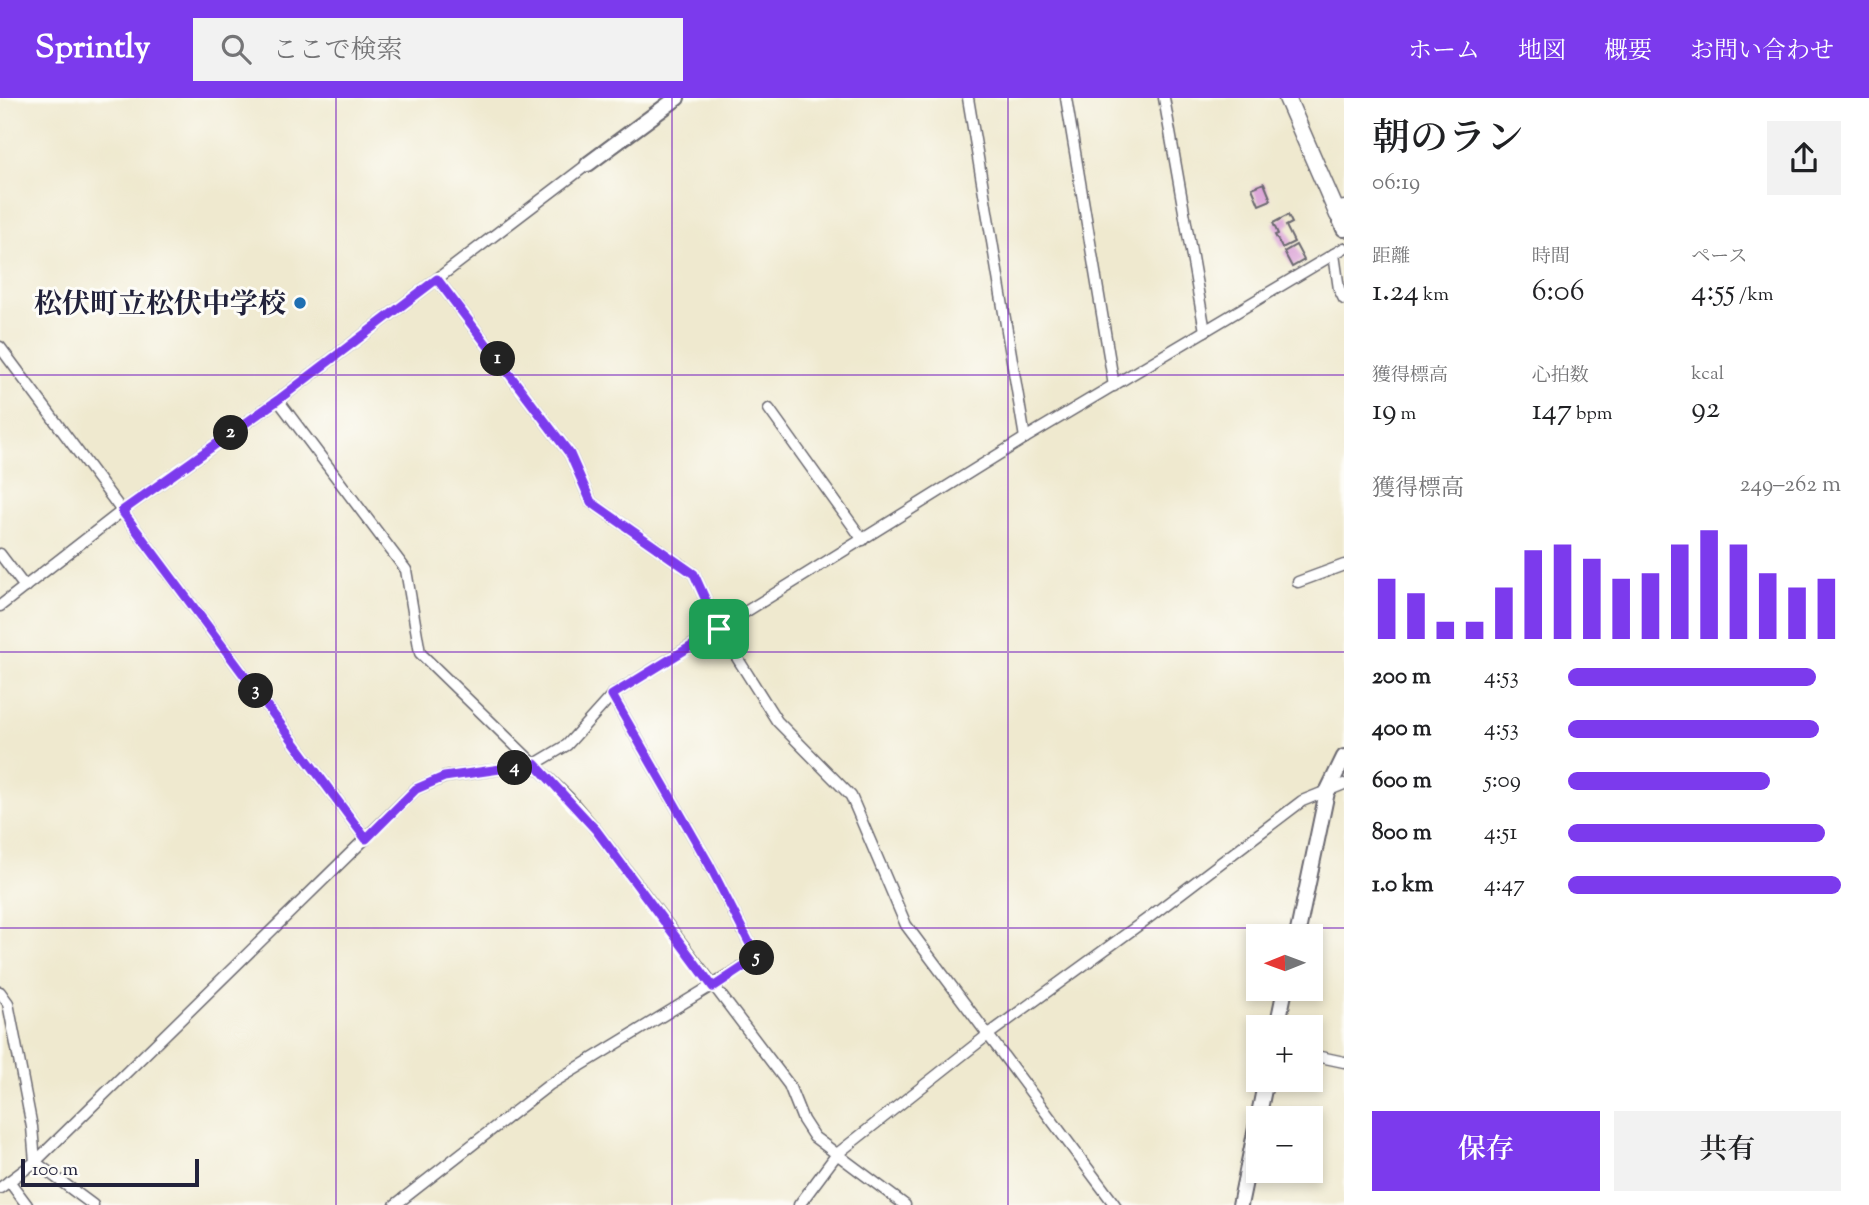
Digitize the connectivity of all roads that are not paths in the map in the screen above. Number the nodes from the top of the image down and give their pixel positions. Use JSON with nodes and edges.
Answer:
{"nodes":[{"id":1,"x":677,"y":98,"type":"edge"},
{"id":2,"x":968,"y":98,"type":"edge"},
{"id":3,"x":1066,"y":98,"type":"edge"},
{"id":4,"x":1164,"y":98,"type":"edge"},
{"id":5,"x":1287,"y":98,"type":"edge"},
{"id":6,"x":588,"y":164,"type":"joint"},
{"id":7,"x":1342,"y":218,"type":"edge"},
{"id":8,"x":1344,"y":248,"type":"edge"},
{"id":9,"x":1334,"y":254,"type":"junction"},
{"id":10,"x":437,"y":279,"type":"junction"},
{"id":11,"x":1344,"y":299,"type":"edge"},
{"id":12,"x":1205,"y":331,"type":"junction"},
{"id":13,"x":0,"y":347,"type":"edge"},
{"id":14,"x":1114,"y":386,"type":"junction"},
{"id":15,"x":278,"y":400,"type":"junction"},
{"id":16,"x":769,"y":409,"type":"dead end"},
{"id":17,"x":1025,"y":438,"type":"junction"},
{"id":18,"x":122,"y":511,"type":"junction"},
{"id":19,"x":863,"y":540,"type":"junction"},
{"id":20,"x":0,"y":554,"type":"edge"},
{"id":21,"x":1344,"y":565,"type":"edge"},
{"id":22,"x":1298,"y":582,"type":"dead end"},
{"id":23,"x":25,"y":587,"type":"junction"},
{"id":24,"x":0,"y":606,"type":"edge"},
{"id":25,"x":719,"y":629,"type":"junction"},
{"id":26,"x":612,"y":695,"type":"junction"},
{"id":27,"x":1344,"y":757,"type":"edge"},
{"id":28,"x":535,"y":764,"type":"junction"},
{"id":29,"x":1344,"y":784,"type":"edge"},
{"id":30,"x":1327,"y":792,"type":"junction"},
{"id":31,"x":366,"y":839,"type":"junction"},
{"id":32,"x":1300,"y":924,"type":"edge"},
{"id":33,"x":713,"y":987,"type":"junction"},
{"id":34,"x":0,"y":992,"type":"edge"},
{"id":35,"x":989,"y":1034,"type":"junction"},
{"id":36,"x":1323,"y":1058,"type":"edge"},
{"id":37,"x":1344,"y":1062,"type":"edge"},
{"id":38,"x":1264,"y":1092,"type":"edge"},
{"id":39,"x":837,"y":1154,"type":"junction"},
{"id":40,"x":34,"y":1162,"type":"junction"},
{"id":41,"x":4,"y":1184,"type":"edge"},
{"id":42,"x":27,"y":1205,"type":"edge"},
{"id":43,"x":93,"y":1205,"type":"edge"},
{"id":44,"x":395,"y":1205,"type":"edge"},
{"id":45,"x":799,"y":1205,"type":"edge"},
{"id":46,"x":905,"y":1205,"type":"edge"},
{"id":47,"x":1115,"y":1205,"type":"edge"},
{"id":48,"x":1240,"y":1205,"type":"edge"}],
"edges":[{"from":1,"to":6,"type":"street"},
{"from":2,"to":17,"type":"street"},
{"from":3,"to":14,"type":"street"},
{"from":4,"to":12,"type":"street"},
{"from":5,"to":7,"type":"main road"},
{"from":6,"to":10,"type":"street"},
{"from":8,"to":9,"type":"street"},
{"from":9,"to":11,"type":"street"},
{"from":9,"to":12,"type":"street"},
{"from":10,"to":15,"type":"street"},
{"from":10,"to":25,"type":"street"},
{"from":12,"to":14,"type":"street"},
{"from":13,"to":18,"type":"street"},
{"from":14,"to":17,"type":"street"},
{"from":15,"to":18,"type":"street"},
{"from":15,"to":28,"type":"street"},
{"from":16,"to":19,"type":"street"},
{"from":17,"to":19,"type":"street"},
{"from":18,"to":23,"type":"street"},
{"from":18,"to":31,"type":"street"},
{"from":19,"to":25,"type":"street"},
{"from":20,"to":23,"type":"street"},
{"from":21,"to":22,"type":"street"},
{"from":23,"to":24,"type":"street"},
{"from":25,"to":26,"type":"street"},
{"from":25,"to":35,"type":"street"},
{"from":26,"to":28,"type":"street"},
{"from":26,"to":33,"type":"street"},
{"from":27,"to":30,"type":"street"},
{"from":28,"to":31,"type":"street"},
{"from":28,"to":33,"type":"street"},
{"from":29,"to":30,"type":"street"},
{"from":30,"to":32,"type":"street"},
{"from":30,"to":35,"type":"street"},
{"from":31,"to":40,"type":"street"},
{"from":33,"to":39,"type":"street"},
{"from":33,"to":44,"type":"street"},
{"from":34,"to":40,"type":"street"},
{"from":35,"to":39,"type":"street"},
{"from":35,"to":47,"type":"street"},
{"from":36,"to":37,"type":"street"},
{"from":38,"to":48,"type":"street"},
{"from":39,"to":45,"type":"street"},
{"from":39,"to":46,"type":"street"},
{"from":40,"to":41,"type":"street"},
{"from":40,"to":43,"type":"street"},
{"from":41,"to":42,"type":"street"}]}
